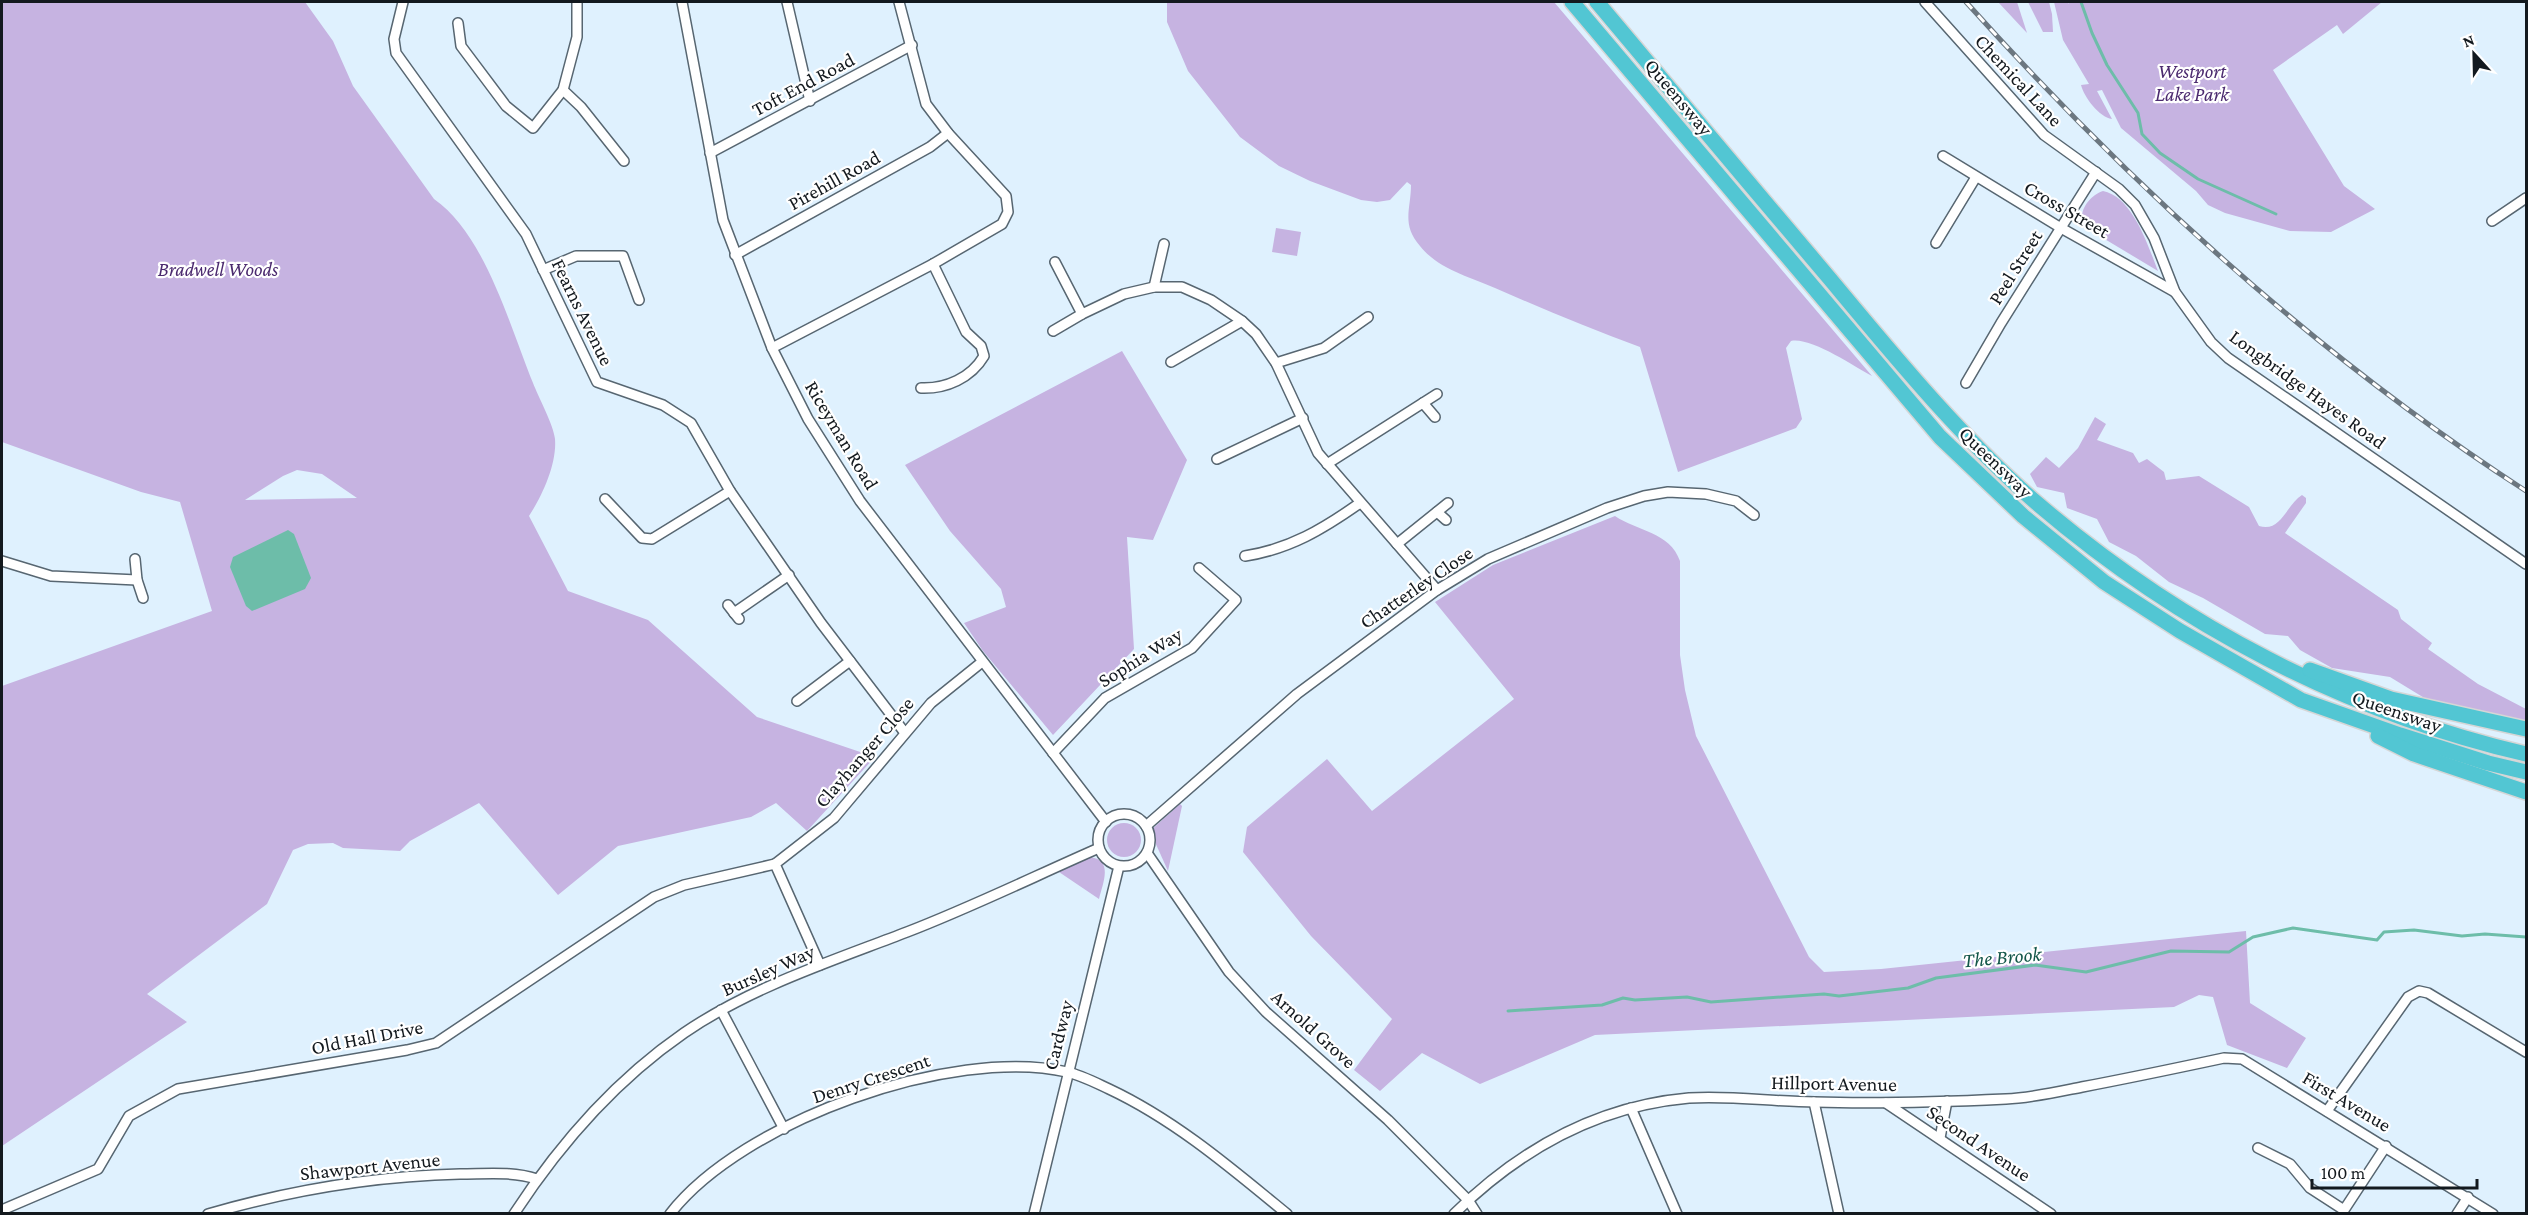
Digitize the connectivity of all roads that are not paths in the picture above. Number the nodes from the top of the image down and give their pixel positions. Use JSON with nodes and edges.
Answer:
{"nodes":[{"id":1,"x":401,"y":2,"type":"edge"},
{"id":2,"x":577,"y":2,"type":"edge"},
{"id":3,"x":682,"y":2,"type":"edge"},
{"id":4,"x":787,"y":2,"type":"edge"},
{"id":5,"x":899,"y":2,"type":"edge"},
{"id":6,"x":1572,"y":2,"type":"edge"},
{"id":7,"x":1597,"y":2,"type":"edge"},
{"id":8,"x":1925,"y":2,"type":"edge"},
{"id":9,"x":458,"y":23,"type":"dead end"},
{"id":10,"x":912,"y":45,"type":"junction"},
{"id":11,"x":562,"y":90,"type":"junction"},
{"id":12,"x":810,"y":101,"type":"junction"},
{"id":13,"x":948,"y":133,"type":"junction"},
{"id":14,"x":710,"y":153,"type":"junction"},
{"id":15,"x":1943,"y":156,"type":"dead end"},
{"id":16,"x":624,"y":161,"type":"dead end"},
{"id":17,"x":2096,"y":172,"type":"junction"},
{"id":18,"x":1976,"y":177,"type":"junction"},
{"id":19,"x":2526,"y":198,"type":"edge"},
{"id":20,"x":2492,"y":221,"type":"dead end"},
{"id":21,"x":2061,"y":228,"type":"junction"},
{"id":22,"x":1936,"y":243,"type":"dead end"},
{"id":23,"x":1164,"y":244,"type":"dead end"},
{"id":24,"x":735,"y":255,"type":"junction"},
{"id":25,"x":1055,"y":262,"type":"dead end"},
{"id":26,"x":933,"y":264,"type":"junction"},
{"id":27,"x":543,"y":270,"type":"junction"},
{"id":28,"x":1155,"y":287,"type":"junction"},
{"id":29,"x":2175,"y":292,"type":"junction"},
{"id":30,"x":639,"y":300,"type":"dead end"},
{"id":31,"x":1082,"y":314,"type":"junction"},
{"id":32,"x":1368,"y":317,"type":"dead end"},
{"id":33,"x":1242,"y":321,"type":"junction"},
{"id":34,"x":1053,"y":331,"type":"dead end"},
{"id":35,"x":772,"y":348,"type":"junction"},
{"id":36,"x":1171,"y":362,"type":"dead end"},
{"id":37,"x":1276,"y":363,"type":"junction"},
{"id":38,"x":1966,"y":383,"type":"dead end"},
{"id":39,"x":921,"y":388,"type":"dead end"},
{"id":40,"x":1437,"y":394,"type":"dead end"},
{"id":41,"x":1423,"y":403,"type":"junction"},
{"id":42,"x":1435,"y":417,"type":"dead end"},
{"id":43,"x":1303,"y":418,"type":"junction"},
{"id":44,"x":1217,"y":459,"type":"dead end"},
{"id":45,"x":1327,"y":464,"type":"junction"},
{"id":46,"x":730,"y":491,"type":"junction"},
{"id":47,"x":612,"y":502,"type":"dead end"},
{"id":48,"x":1360,"y":503,"type":"junction"},
{"id":49,"x":1448,"y":503,"type":"dead end"},
{"id":50,"x":1437,"y":512,"type":"junction"},
{"id":51,"x":1754,"y":515,"type":"dead end"},
{"id":52,"x":1446,"y":520,"type":"dead end"},
{"id":53,"x":1397,"y":544,"type":"junction"},
{"id":54,"x":1245,"y":556,"type":"dead end"},
{"id":55,"x":135,"y":559,"type":"dead end"},
{"id":56,"x":2,"y":561,"type":"edge"},
{"id":57,"x":2526,"y":564,"type":"edge"},
{"id":58,"x":1199,"y":568,"type":"dead end"},
{"id":59,"x":789,"y":575,"type":"junction"},
{"id":60,"x":136,"y":580,"type":"junction"},
{"id":61,"x":1437,"y":590,"type":"junction"},
{"id":62,"x":143,"y":598,"type":"dead end"},
{"id":63,"x":733,"y":612,"type":"dead end"},
{"id":64,"x":2243,"y":647,"type":"junction"},
{"id":65,"x":850,"y":662,"type":"junction"},
{"id":66,"x":982,"y":662,"type":"junction"},
{"id":67,"x":2301,"y":700,"type":"junction"},
{"id":68,"x":797,"y":701,"type":"dead end"},
{"id":69,"x":2526,"y":729,"type":"edge"},
{"id":70,"x":905,"y":733,"type":"junction"},
{"id":71,"x":1053,"y":753,"type":"junction"},
{"id":72,"x":2526,"y":754,"type":"edge"},
{"id":73,"x":2526,"y":772,"type":"edge"},
{"id":74,"x":2526,"y":792,"type":"edge"},
{"id":75,"x":1106,"y":822,"type":"junction"},
{"id":76,"x":1146,"y":826,"type":"junction"},
{"id":77,"x":1099,"y":848,"type":"junction"},
{"id":78,"x":1147,"y":853,"type":"junction"},
{"id":79,"x":775,"y":864,"type":"junction"},
{"id":80,"x":1119,"y":866,"type":"junction"},
{"id":81,"x":820,"y":965,"type":"junction"},
{"id":82,"x":721,"y":1010,"type":"junction"},
{"id":83,"x":2526,"y":1052,"type":"edge"},
{"id":84,"x":2242,"y":1059,"type":"joint"},
{"id":85,"x":1068,"y":1072,"type":"junction"},
{"id":86,"x":1947,"y":1101,"type":"junction"},
{"id":87,"x":1814,"y":1102,"type":"junction"},
{"id":88,"x":1886,"y":1103,"type":"junction"},
{"id":89,"x":1630,"y":1108,"type":"junction"},
{"id":90,"x":2327,"y":1111,"type":"junction"},
{"id":91,"x":784,"y":1129,"type":"junction"},
{"id":92,"x":1940,"y":1138,"type":"junction"},
{"id":93,"x":2385,"y":1146,"type":"junction"},
{"id":94,"x":2258,"y":1149,"type":"dead end"},
{"id":95,"x":537,"y":1179,"type":"junction"},
{"id":96,"x":2468,"y":1197,"type":"junction"},
{"id":97,"x":1468,"y":1200,"type":"junction"},
{"id":98,"x":2,"y":1210,"type":"edge"},
{"id":99,"x":2343,"y":1212,"type":"edge"},
{"id":100,"x":208,"y":1214,"type":"edge"},
{"id":101,"x":514,"y":1214,"type":"edge"},
{"id":102,"x":670,"y":1214,"type":"edge"},
{"id":103,"x":1034,"y":1214,"type":"edge"},
{"id":104,"x":1287,"y":1214,"type":"edge"},
{"id":105,"x":1454,"y":1214,"type":"edge"},
{"id":106,"x":1477,"y":1214,"type":"edge"},
{"id":107,"x":1677,"y":1214,"type":"edge"},
{"id":108,"x":1839,"y":1214,"type":"edge"},
{"id":109,"x":2051,"y":1214,"type":"edge"},
{"id":110,"x":2457,"y":1214,"type":"edge"},
{"id":111,"x":2493,"y":1214,"type":"edge"}],
"edges":[{"from":1,"to":27,"type":"street","name":"Fearns Avenue"},
{"from":2,"to":11,"type":"street"},
{"from":3,"to":14,"type":"street","name":"Riceyman Road"},
{"from":4,"to":12,"type":"street"},
{"from":5,"to":10,"type":"street"},
{"from":6,"to":67,"type":"highway","name":"Queensway"},
{"from":7,"to":64,"type":"highway","name":"Queensway"},
{"from":8,"to":17,"type":"street","name":"Chemical Lane"},
{"from":9,"to":11,"type":"street"},
{"from":10,"to":12,"type":"street","name":"Toft End Road"},
{"from":10,"to":13,"type":"street"},
{"from":11,"to":16,"type":"street"},
{"from":12,"to":14,"type":"street","name":"Toft End Road"},
{"from":13,"to":24,"type":"street","name":"Pirehill Road"},
{"from":13,"to":26,"type":"street"},
{"from":14,"to":24,"type":"street","name":"Riceyman Road"},
{"from":15,"to":18,"type":"street","name":"Cross Street"},
{"from":17,"to":21,"type":"street","name":"Peel Street"},
{"from":17,"to":29,"type":"street","name":"Longbridge Hayes Road"},
{"from":18,"to":21,"type":"street","name":"Cross Street"},
{"from":18,"to":22,"type":"street"},
{"from":19,"to":20,"type":"street"},
{"from":21,"to":29,"type":"street","name":"Cross Street"},
{"from":21,"to":38,"type":"street","name":"Peel Street"},
{"from":23,"to":28,"type":"street"},
{"from":24,"to":35,"type":"street","name":"Riceyman Road"},
{"from":25,"to":31,"type":"street"},
{"from":26,"to":35,"type":"street"},
{"from":26,"to":39,"type":"street"},
{"from":27,"to":30,"type":"street"},
{"from":27,"to":46,"type":"street","name":"Fearns Avenue"},
{"from":28,"to":31,"type":"street"},
{"from":28,"to":33,"type":"street"},
{"from":29,"to":57,"type":"street","name":"Longbridge Hayes Road"},
{"from":31,"to":34,"type":"street"},
{"from":32,"to":37,"type":"street"},
{"from":33,"to":36,"type":"street"},
{"from":33,"to":37,"type":"street"},
{"from":35,"to":66,"type":"street","name":"Riceyman Road"},
{"from":37,"to":43,"type":"street"},
{"from":40,"to":41,"type":"street"},
{"from":41,"to":42,"type":"street"},
{"from":41,"to":45,"type":"street"},
{"from":43,"to":44,"type":"street"},
{"from":43,"to":45,"type":"street"},
{"from":45,"to":48,"type":"street"},
{"from":46,"to":47,"type":"street"},
{"from":46,"to":59,"type":"street","name":"Fearns Avenue"},
{"from":48,"to":53,"type":"street"},
{"from":48,"to":54,"type":"street"},
{"from":49,"to":50,"type":"street"},
{"from":50,"to":52,"type":"street"},
{"from":50,"to":53,"type":"street"},
{"from":51,"to":61,"type":"street","name":"Chatterley Close"},
{"from":53,"to":61,"type":"street"},
{"from":55,"to":60,"type":"street"},
{"from":56,"to":60,"type":"street"},
{"from":58,"to":71,"type":"street","name":"Sophia Way"},
{"from":59,"to":63,"type":"street"},
{"from":59,"to":65,"type":"street","name":"Fearns Avenue"},
{"from":60,"to":62,"type":"street"},
{"from":61,"to":76,"type":"street","name":"Chatterley Close"},
{"from":64,"to":69,"type":"highway"},
{"from":64,"to":72,"type":"highway","name":"Queensway"},
{"from":65,"to":68,"type":"street"},
{"from":65,"to":70,"type":"street","name":"Fearns Avenue"},
{"from":66,"to":70,"type":"street","name":"Clayhanger Close"},
{"from":66,"to":71,"type":"street","name":"Riceyman Road"},
{"from":67,"to":73,"type":"highway","name":"Queensway"},
{"from":67,"to":74,"type":"highway"},
{"from":70,"to":79,"type":"street","name":"Clayhanger Close"},
{"from":71,"to":75,"type":"street","name":"Riceyman Road"},
{"from":75,"to":76,"type":"street"},
{"from":75,"to":77,"type":"street"},
{"from":76,"to":78,"type":"street"},
{"from":77,"to":80,"type":"street"},
{"from":77,"to":81,"type":"street","name":"Bursley Way"},
{"from":78,"to":80,"type":"street"},
{"from":78,"to":97,"type":"street","name":"Arnold Grove"},
{"from":79,"to":81,"type":"street"},
{"from":79,"to":98,"type":"street","name":"Old Hall Drive"},
{"from":80,"to":85,"type":"street","name":"Cardway"},
{"from":81,"to":82,"type":"street","name":"Bursley Way"},
{"from":82,"to":91,"type":"street"},
{"from":82,"to":95,"type":"street","name":"Bursley Way"},
{"from":83,"to":90,"type":"street"},
{"from":84,"to":86,"type":"street","name":"Hillport Avenue"},
{"from":84,"to":90,"type":"street","name":"First Avenue"},
{"from":85,"to":91,"type":"street","name":"Denry Crescent"},
{"from":85,"to":103,"type":"street","name":"Cardway"},
{"from":85,"to":104,"type":"street","name":"Denry Crescent"},
{"from":86,"to":88,"type":"street","name":"Hillport Avenue"},
{"from":86,"to":92,"type":"street"},
{"from":87,"to":88,"type":"street","name":"Hillport Avenue"},
{"from":87,"to":89,"type":"street","name":"Hillport Avenue"},
{"from":87,"to":108,"type":"street"},
{"from":88,"to":92,"type":"street","name":"Second Avenue"},
{"from":89,"to":97,"type":"street","name":"Hillport Avenue"},
{"from":89,"to":107,"type":"street"},
{"from":90,"to":93,"type":"street","name":"First Avenue"},
{"from":91,"to":102,"type":"street","name":"Denry Crescent"},
{"from":92,"to":109,"type":"street","name":"Second Avenue"},
{"from":93,"to":96,"type":"street","name":"First Avenue"},
{"from":93,"to":99,"type":"street"},
{"from":94,"to":99,"type":"street"},
{"from":95,"to":100,"type":"street","name":"Shawport Avenue"},
{"from":95,"to":101,"type":"street","name":"Bursley Way"},
{"from":96,"to":110,"type":"street"},
{"from":96,"to":111,"type":"street","name":"First Avenue"},
{"from":97,"to":105,"type":"street","name":"Hillport Avenue"},
{"from":97,"to":106,"type":"street","name":"Arnold Grove"}]}
